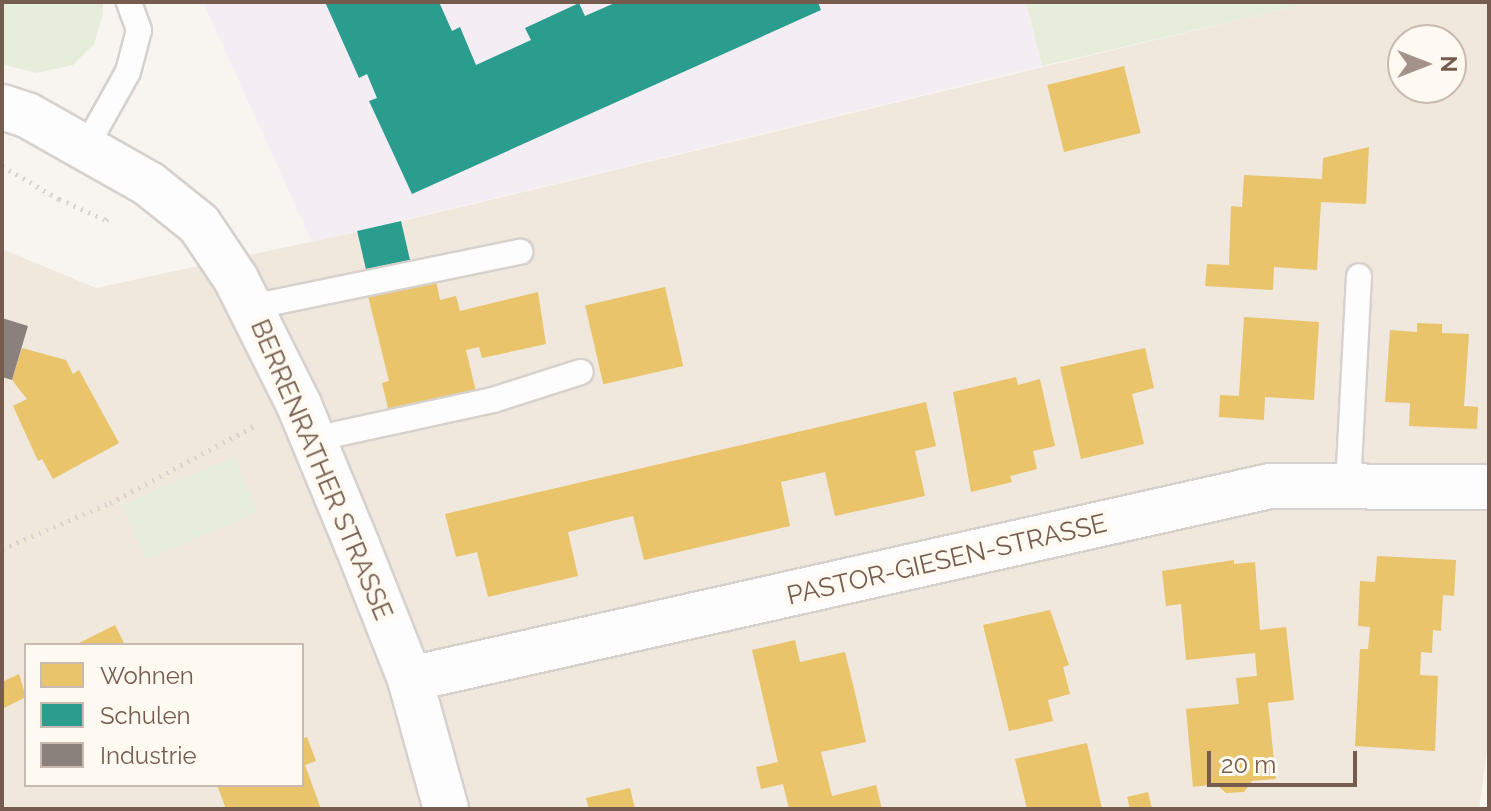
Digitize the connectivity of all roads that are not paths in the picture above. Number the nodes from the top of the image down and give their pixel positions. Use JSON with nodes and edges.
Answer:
{"nodes":[{"id":1,"x":129,"y":2,"type":"edge"},
{"id":2,"x":2,"y":107,"type":"edge"},
{"id":3,"x":86,"y":147,"type":"junction"},
{"id":4,"x":520,"y":252,"type":"dead end"},
{"id":5,"x":1359,"y":276,"type":"dead end"},
{"id":6,"x":251,"y":307,"type":"junction"},
{"id":7,"x":581,"y":372,"type":"dead end"},
{"id":8,"x":306,"y":422,"type":"junction"},
{"id":9,"x":1348,"y":486,"type":"junction"},
{"id":10,"x":1489,"y":487,"type":"edge"},
{"id":11,"x":410,"y":679,"type":"junction"},
{"id":12,"x":446,"y":809,"type":"edge"}],
"edges":[{"from":1,"to":3,"type":"lane"},
{"from":2,"to":3,"type":"street","name":"BERRENRATHER STRASSE"},
{"from":3,"to":6,"type":"street","name":"BERRENRATHER STRASSE"},
{"from":4,"to":6,"type":"lane"},
{"from":5,"to":9,"type":"lane"},
{"from":6,"to":8,"type":"street","name":"BERRENRATHER STRASSE"},
{"from":7,"to":8,"type":"lane"},
{"from":8,"to":11,"type":"street","name":"BERRENRATHER STRASSE"},
{"from":9,"to":10,"type":"street","name":"PASTOR-GIESEN-STRASSE"},
{"from":9,"to":11,"type":"street","name":"PASTOR-GIESEN-STRASSE"},
{"from":11,"to":12,"type":"street","name":"BERRENRATHER STRASSE"}]}
